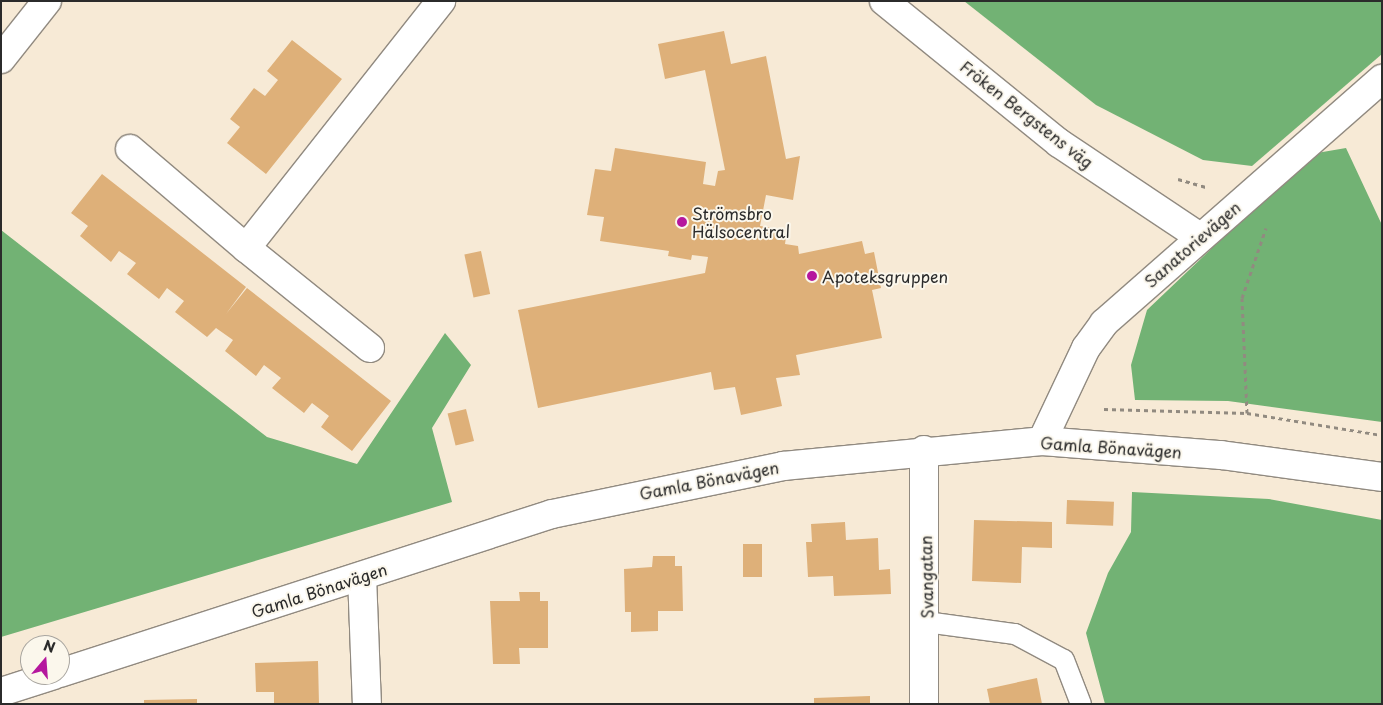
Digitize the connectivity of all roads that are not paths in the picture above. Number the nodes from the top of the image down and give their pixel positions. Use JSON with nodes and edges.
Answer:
{"nodes":[{"id":1,"x":47,"y":1,"type":"edge"},
{"id":2,"x":441,"y":1,"type":"edge"},
{"id":3,"x":884,"y":1,"type":"edge"},
{"id":4,"x":1,"y":59,"type":"edge"},
{"id":5,"x":1382,"y":78,"type":"edge"},
{"id":6,"x":130,"y":150,"type":"dead end"},
{"id":7,"x":1200,"y":237,"type":"junction"},
{"id":8,"x":246,"y":248,"type":"junction"},
{"id":9,"x":370,"y":348,"type":"dead end"},
{"id":10,"x":1042,"y":441,"type":"junction"},
{"id":11,"x":924,"y":450,"type":"junction"},
{"id":12,"x":1382,"y":477,"type":"edge"},
{"id":13,"x":362,"y":576,"type":"junction"},
{"id":14,"x":926,"y":622,"type":"junction"},
{"id":15,"x":70,"y":670,"type":"edge"},
{"id":16,"x":23,"y":685,"type":"edge"},
{"id":17,"x":1,"y":692,"type":"edge"},
{"id":18,"x":366,"y":704,"type":"edge"},
{"id":19,"x":924,"y":704,"type":"edge"},
{"id":20,"x":1080,"y":704,"type":"edge"}],
"edges":[{"from":1,"to":4,"type":"street"},
{"from":2,"to":8,"type":"street"},
{"from":3,"to":7,"type":"street","name":"Fröken Bergstens väg"},
{"from":5,"to":7,"type":"street","name":"Sanatorievägen"},
{"from":6,"to":8,"type":"street"},
{"from":7,"to":10,"type":"street","name":"Sanatorievägen"},
{"from":8,"to":9,"type":"street"},
{"from":10,"to":11,"type":"street","name":"Gamla Bönavägen"},
{"from":10,"to":12,"type":"street","name":"Gamla Bönavägen"},
{"from":11,"to":13,"type":"street","name":"Gamla Bönavägen"},
{"from":11,"to":14,"type":"street","name":"Svangatan"},
{"from":13,"to":15,"type":"street","name":"Gamla Bönavägen"},
{"from":13,"to":18,"type":"street"},
{"from":14,"to":19,"type":"street","name":"Svangatan"},
{"from":14,"to":20,"type":"lane"},
{"from":16,"to":17,"type":"street"}]}
